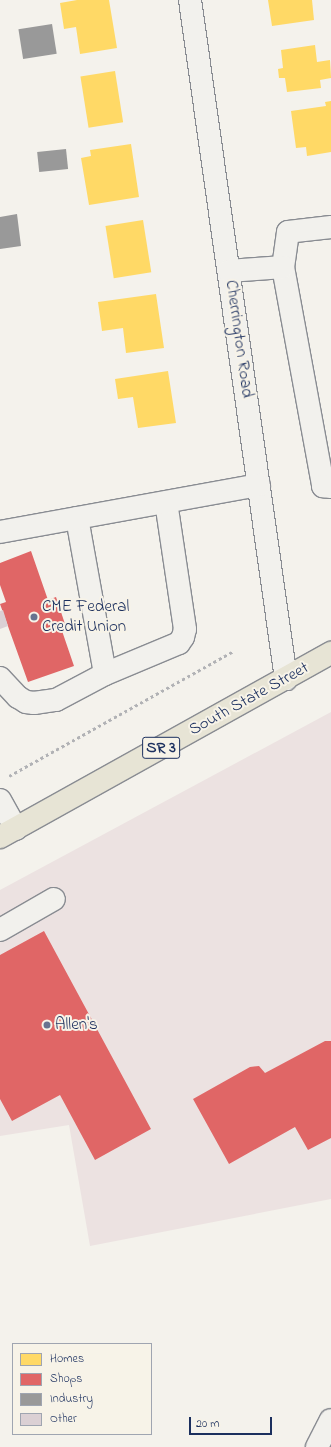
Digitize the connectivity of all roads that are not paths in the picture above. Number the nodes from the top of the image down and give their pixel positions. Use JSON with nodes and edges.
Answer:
{"nodes":[{"id":1,"x":190,"y":0,"type":"edge"},
{"id":2,"x":331,"y":227,"type":"edge"},
{"id":3,"x":283,"y":267,"type":"junction"},
{"id":4,"x":229,"y":271,"type":"junction"},
{"id":5,"x":259,"y":485,"type":"junction"},
{"id":6,"x":331,"y":487,"type":"edge"},
{"id":7,"x":166,"y":502,"type":"junction"},
{"id":8,"x":78,"y":518,"type":"junction"},
{"id":9,"x":0,"y":532,"type":"edge"},
{"id":10,"x":331,"y":653,"type":"edge"},
{"id":11,"x":105,"y":674,"type":"junction"},
{"id":12,"x":0,"y":678,"type":"edge"},
{"id":13,"x":286,"y":679,"type":"junction"},
{"id":14,"x":0,"y":800,"type":"edge"},
{"id":15,"x":8,"y":833,"type":"edge"},
{"id":16,"x":54,"y":899,"type":"dead end"},
{"id":17,"x":0,"y":930,"type":"edge"},
{"id":18,"x":330,"y":1420,"type":"edge"},
{"id":19,"x":317,"y":1447,"type":"edge"}],
"edges":[{"from":1,"to":4,"type":"street","name":"Cherrington Road"},
{"from":2,"to":3,"type":"street"},
{"from":3,"to":4,"type":"street"},
{"from":3,"to":6,"type":"street"},
{"from":4,"to":5,"type":"street","name":"Cherrington Road"},
{"from":5,"to":7,"type":"street"},
{"from":5,"to":13,"type":"street","name":"Cherrington Road"},
{"from":7,"to":8,"type":"street"},
{"from":7,"to":11,"type":"street"},
{"from":8,"to":9,"type":"street"},
{"from":8,"to":11,"type":"street"},
{"from":10,"to":13,"type":"main road","name":"South State Street","number":"SR 3"},
{"from":11,"to":12,"type":"street"},
{"from":13,"to":15,"type":"main road","name":"South State Street","number":"SR 3"},
{"from":14,"to":15,"type":"street"},
{"from":16,"to":17,"type":"street"},
{"from":18,"to":19,"type":"street"}]}
